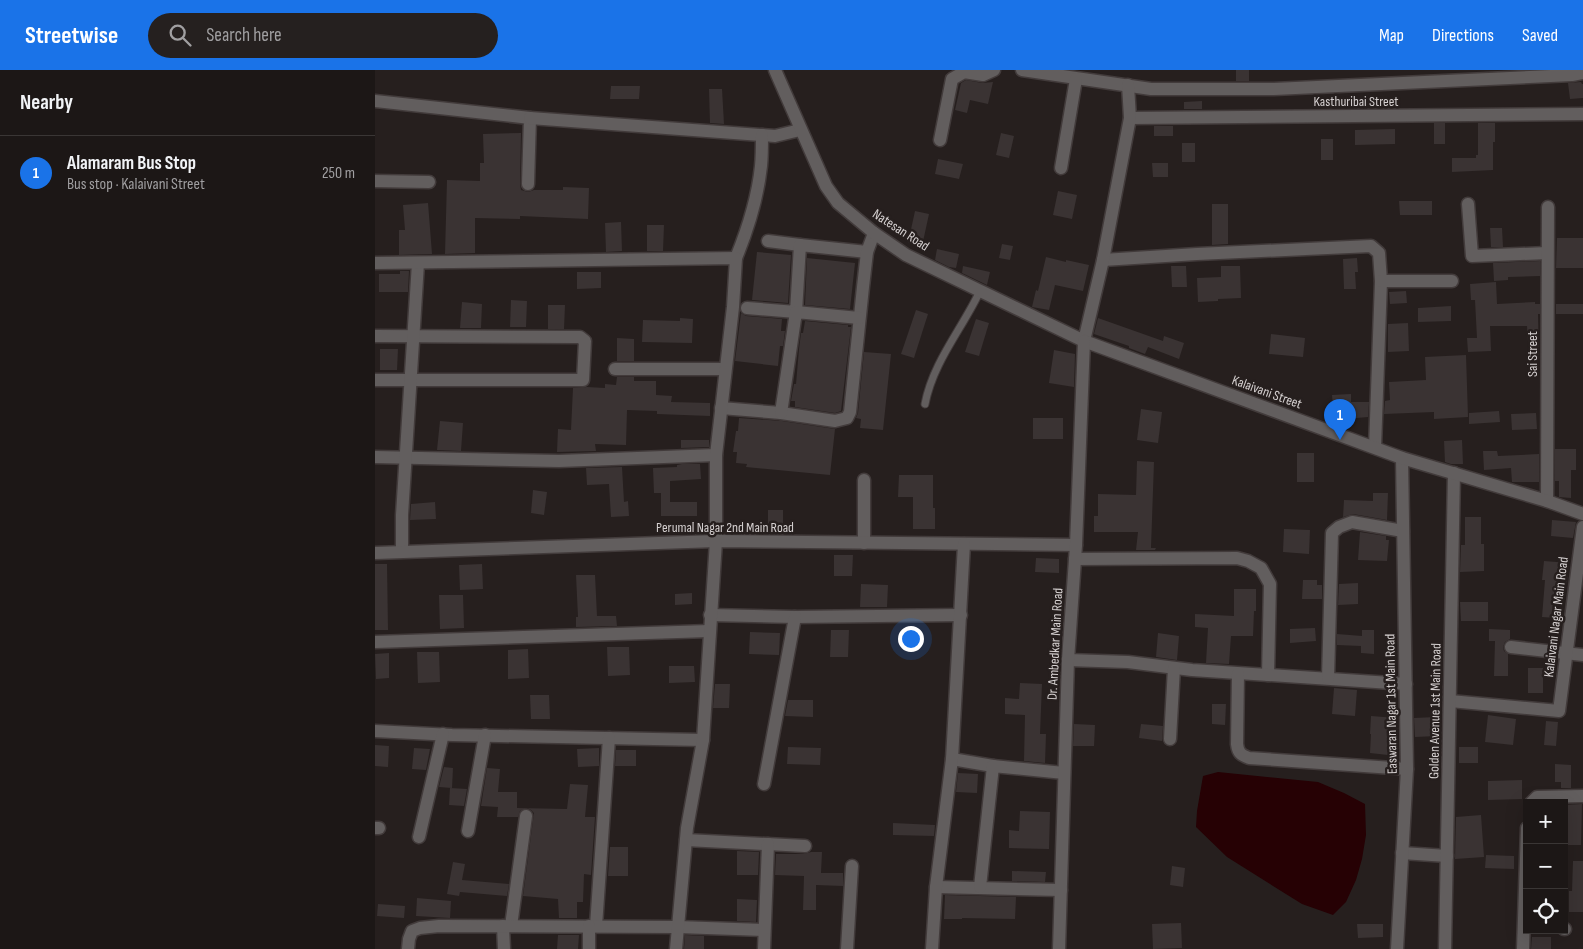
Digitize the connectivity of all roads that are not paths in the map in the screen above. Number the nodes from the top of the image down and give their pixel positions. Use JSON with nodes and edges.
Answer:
{"nodes":[{"id":1,"x":775,"y":70,"type":"edge"},
{"id":2,"x":994,"y":70,"type":"edge"},
{"id":3,"x":1022,"y":70,"type":"edge"},
{"id":4,"x":1583,"y":73,"type":"edge"},
{"id":5,"x":1076,"y":79,"type":"junction"},
{"id":6,"x":1128,"y":86,"type":"junction"},
{"id":7,"x":375,"y":101,"type":"edge"},
{"id":8,"x":1583,"y":114,"type":"edge"},
{"id":9,"x":529,"y":118,"type":"junction"},
{"id":10,"x":1129,"y":118,"type":"junction"},
{"id":11,"x":800,"y":130,"type":"junction"},
{"id":12,"x":762,"y":134,"type":"junction"},
{"id":13,"x":940,"y":140,"type":"dead end"},
{"id":14,"x":1061,"y":168,"type":"dead end"},
{"id":15,"x":375,"y":181,"type":"edge"},
{"id":16,"x":429,"y":182,"type":"dead end"},
{"id":17,"x":528,"y":184,"type":"dead end"},
{"id":18,"x":1469,"y":204,"type":"dead end"},
{"id":19,"x":1547,"y":207,"type":"dead end"},
{"id":20,"x":874,"y":233,"type":"junction"},
{"id":21,"x":769,"y":241,"type":"dead end"},
{"id":22,"x":801,"y":245,"type":"junction"},
{"id":23,"x":867,"y":252,"type":"junction"},
{"id":24,"x":1547,"y":253,"type":"junction"},
{"id":25,"x":737,"y":258,"type":"junction"},
{"id":26,"x":1103,"y":260,"type":"junction"},
{"id":27,"x":375,"y":263,"type":"edge"},
{"id":28,"x":418,"y":263,"type":"junction"},
{"id":29,"x":1381,"y":281,"type":"junction"},
{"id":30,"x":1452,"y":281,"type":"dead end"},
{"id":31,"x":980,"y":291,"type":"junction"},
{"id":32,"x":747,"y":308,"type":"dead end"},
{"id":33,"x":796,"y":312,"type":"junction"},
{"id":34,"x":859,"y":318,"type":"junction"},
{"id":35,"x":375,"y":336,"type":"edge"},
{"id":36,"x":413,"y":337,"type":"junction"},
{"id":37,"x":1084,"y":341,"type":"junction"},
{"id":38,"x":615,"y":369,"type":"dead end"},
{"id":39,"x":725,"y":369,"type":"junction"},
{"id":40,"x":375,"y":380,"type":"edge"},
{"id":41,"x":411,"y":380,"type":"junction"},
{"id":42,"x":925,"y":404,"type":"dead end"},
{"id":43,"x":721,"y":408,"type":"junction"},
{"id":44,"x":781,"y":413,"type":"junction"},
{"id":45,"x":1375,"y":448,"type":"junction"},
{"id":46,"x":717,"y":455,"type":"junction"},
{"id":47,"x":375,"y":457,"type":"edge"},
{"id":48,"x":406,"y":458,"type":"junction"},
{"id":49,"x":1402,"y":458,"type":"junction"},
{"id":50,"x":1454,"y":473,"type":"junction"},
{"id":51,"x":864,"y":480,"type":"dead end"},
{"id":52,"x":1547,"y":501,"type":"junction"},
{"id":53,"x":1583,"y":514,"type":"edge"},
{"id":54,"x":1583,"y":527,"type":"edge"},
{"id":55,"x":1403,"y":531,"type":"junction"},
{"id":56,"x":716,"y":541,"type":"junction"},
{"id":57,"x":864,"y":542,"type":"junction"},
{"id":58,"x":964,"y":544,"type":"junction"},
{"id":59,"x":1075,"y":545,"type":"junction"},
{"id":60,"x":402,"y":551,"type":"junction"},
{"id":61,"x":375,"y":552,"type":"edge"},
{"id":62,"x":1075,"y":559,"type":"junction"},
{"id":63,"x":710,"y":615,"type":"junction"},
{"id":64,"x":961,"y":615,"type":"junction"},
{"id":65,"x":795,"y":617,"type":"junction"},
{"id":66,"x":709,"y":631,"type":"junction"},
{"id":67,"x":375,"y":642,"type":"edge"},
{"id":68,"x":1511,"y":647,"type":"dead end"},
{"id":69,"x":1567,"y":653,"type":"junction"},
{"id":70,"x":1583,"y":655,"type":"edge"},
{"id":71,"x":1068,"y":660,"type":"junction"},
{"id":72,"x":1174,"y":668,"type":"junction"},
{"id":73,"x":1238,"y":674,"type":"junction"},
{"id":74,"x":1267,"y":675,"type":"junction"},
{"id":75,"x":1328,"y":678,"type":"junction"},
{"id":76,"x":1406,"y":684,"type":"junction"},
{"id":77,"x":1450,"y":701,"type":"junction"},
{"id":78,"x":375,"y":730,"type":"edge"},
{"id":79,"x":443,"y":734,"type":"junction"},
{"id":80,"x":485,"y":735,"type":"junction"},
{"id":81,"x":609,"y":738,"type":"junction"},
{"id":82,"x":703,"y":740,"type":"junction"},
{"id":83,"x":1170,"y":740,"type":"dead end"},
{"id":84,"x":951,"y":759,"type":"junction"},
{"id":85,"x":993,"y":766,"type":"junction"},
{"id":86,"x":1407,"y":769,"type":"junction"},
{"id":87,"x":1064,"y":772,"type":"junction"},
{"id":88,"x":764,"y":784,"type":"dead end"},
{"id":89,"x":1583,"y":796,"type":"edge"},
{"id":90,"x":1535,"y":799,"type":"edge"},
{"id":91,"x":526,"y":816,"type":"dead end"},
{"id":92,"x":468,"y":831,"type":"dead end"},
{"id":93,"x":419,"y":837,"type":"dead end"},
{"id":94,"x":686,"y":840,"type":"junction"},
{"id":95,"x":768,"y":844,"type":"junction"},
{"id":96,"x":805,"y":846,"type":"dead end"},
{"id":97,"x":1402,"y":853,"type":"junction"},
{"id":98,"x":1447,"y":856,"type":"junction"},
{"id":99,"x":853,"y":866,"type":"dead end"},
{"id":100,"x":936,"y":887,"type":"junction"},
{"id":101,"x":980,"y":887,"type":"junction"},
{"id":102,"x":1061,"y":890,"type":"junction"},
{"id":103,"x":507,"y":926,"type":"junction"},
{"id":104,"x":593,"y":926,"type":"junction"},
{"id":105,"x":678,"y":927,"type":"junction"},
{"id":106,"x":764,"y":930,"type":"junction"},
{"id":107,"x":1524,"y":934,"type":"edge"},
{"id":108,"x":408,"y":949,"type":"edge"},
{"id":109,"x":503,"y":949,"type":"edge"},
{"id":110,"x":589,"y":949,"type":"edge"},
{"id":111,"x":676,"y":949,"type":"edge"},
{"id":112,"x":765,"y":949,"type":"edge"},
{"id":113,"x":847,"y":949,"type":"edge"},
{"id":114,"x":932,"y":949,"type":"edge"},
{"id":115,"x":1059,"y":949,"type":"edge"},
{"id":116,"x":1397,"y":949,"type":"edge"},
{"id":117,"x":1445,"y":949,"type":"edge"},
{"id":118,"x":1523,"y":949,"type":"edge"}],
"edges":[{"from":1,"to":11,"type":"street","name":"Natesan Road"},
{"from":2,"to":13,"type":"street"},
{"from":3,"to":5,"type":"street"},
{"from":4,"to":6,"type":"street"},
{"from":5,"to":6,"type":"street"},
{"from":5,"to":14,"type":"street"},
{"from":6,"to":10,"type":"street","name":"Dr. Ambedkar Main Road"},
{"from":7,"to":9,"type":"street"},
{"from":8,"to":10,"type":"street","name":"Kasthuribai Street"},
{"from":9,"to":12,"type":"street"},
{"from":9,"to":17,"type":"street"},
{"from":10,"to":26,"type":"street","name":"Dr. Ambedkar Main Road"},
{"from":11,"to":12,"type":"street"},
{"from":11,"to":20,"type":"street","name":"Natesan Road"},
{"from":12,"to":25,"type":"street"},
{"from":15,"to":16,"type":"street"},
{"from":18,"to":24,"type":"street"},
{"from":19,"to":24,"type":"street","name":"Sai Street"},
{"from":20,"to":23,"type":"street"},
{"from":20,"to":31,"type":"street","name":"Natesan Road"},
{"from":21,"to":22,"type":"street"},
{"from":22,"to":23,"type":"street"},
{"from":22,"to":33,"type":"street"},
{"from":23,"to":34,"type":"street"},
{"from":24,"to":52,"type":"street","name":"Sai Street"},
{"from":25,"to":28,"type":"street"},
{"from":25,"to":39,"type":"street"},
{"from":26,"to":29,"type":"street"},
{"from":26,"to":37,"type":"street","name":"Dr. Ambedkar Main Road"},
{"from":27,"to":28,"type":"street"},
{"from":28,"to":36,"type":"street"},
{"from":29,"to":30,"type":"street"},
{"from":29,"to":45,"type":"street"},
{"from":31,"to":37,"type":"street","name":"Natesan Road"},
{"from":31,"to":42,"type":"lane"},
{"from":32,"to":33,"type":"street"},
{"from":33,"to":34,"type":"street"},
{"from":33,"to":44,"type":"street"},
{"from":34,"to":44,"type":"street"},
{"from":35,"to":36,"type":"street"},
{"from":36,"to":41,"type":"street"},
{"from":36,"to":41,"type":"street"},
{"from":37,"to":45,"type":"street","name":"Kalaivani Street"},
{"from":37,"to":59,"type":"street","name":"Dr. Ambedkar Main Road"},
{"from":38,"to":39,"type":"street"},
{"from":39,"to":43,"type":"street"},
{"from":40,"to":41,"type":"street"},
{"from":41,"to":48,"type":"street"},
{"from":43,"to":44,"type":"street"},
{"from":43,"to":46,"type":"street"},
{"from":45,"to":49,"type":"street","name":"Kalaivani Street"},
{"from":46,"to":48,"type":"street"},
{"from":46,"to":56,"type":"street"},
{"from":47,"to":48,"type":"street"},
{"from":48,"to":60,"type":"street"},
{"from":49,"to":50,"type":"street","name":"Kalaivani Street"},
{"from":49,"to":55,"type":"street","name":"Easwaran Nagar 1st Main Road"},
{"from":50,"to":52,"type":"street","name":"Kalaivani Street"},
{"from":50,"to":77,"type":"street","name":"Golden Avenue 1st Main Road"},
{"from":51,"to":57,"type":"street"},
{"from":52,"to":53,"type":"street","name":"Kalaivani Street"},
{"from":54,"to":69,"type":"street","name":"Kalaivani Nagar Main Road"},
{"from":55,"to":75,"type":"street"},
{"from":55,"to":76,"type":"street","name":"Easwaran Nagar 1st Main Road"},
{"from":56,"to":57,"type":"street","name":"Perumal Nagar 2nd Main Road"},
{"from":56,"to":60,"type":"street","name":"Perumal Nagar 2nd Main Road"},
{"from":56,"to":63,"type":"street"},
{"from":57,"to":58,"type":"street","name":"Perumal Nagar 2nd Main Road"},
{"from":58,"to":59,"type":"street","name":"Perumal Nagar 2nd Main Road"},
{"from":58,"to":64,"type":"street"},
{"from":59,"to":62,"type":"street","name":"Dr. Ambedkar Main Road"},
{"from":60,"to":61,"type":"street","name":"Perumal Nagar 2nd Main Road"},
{"from":62,"to":71,"type":"street","name":"Dr. Ambedkar Main Road"},
{"from":62,"to":74,"type":"street"},
{"from":63,"to":65,"type":"street"},
{"from":63,"to":66,"type":"street"},
{"from":64,"to":65,"type":"street"},
{"from":64,"to":84,"type":"street"},
{"from":65,"to":88,"type":"street"},
{"from":66,"to":67,"type":"street"},
{"from":66,"to":82,"type":"street"},
{"from":68,"to":69,"type":"street"},
{"from":69,"to":70,"type":"street"},
{"from":69,"to":77,"type":"street","name":"Kalaivani Nagar Main Road"},
{"from":71,"to":72,"type":"street"},
{"from":71,"to":87,"type":"street","name":"Dr. Ambedkar Main Road"},
{"from":72,"to":73,"type":"street"},
{"from":72,"to":83,"type":"street"},
{"from":73,"to":74,"type":"street"},
{"from":73,"to":86,"type":"street"},
{"from":74,"to":75,"type":"street"},
{"from":75,"to":76,"type":"street"},
{"from":76,"to":86,"type":"street","name":"Easwaran Nagar 1st Main Road"},
{"from":77,"to":98,"type":"street","name":"Golden Avenue 1st Main Road"},
{"from":78,"to":79,"type":"street"},
{"from":79,"to":80,"type":"street"},
{"from":79,"to":93,"type":"street"},
{"from":80,"to":81,"type":"street"},
{"from":80,"to":92,"type":"street"},
{"from":81,"to":82,"type":"street"},
{"from":81,"to":104,"type":"street"},
{"from":82,"to":94,"type":"street"},
{"from":84,"to":85,"type":"street"},
{"from":84,"to":100,"type":"street"},
{"from":85,"to":87,"type":"street"},
{"from":85,"to":101,"type":"street"},
{"from":86,"to":97,"type":"street","name":"Easwaran Nagar 1st Main Road"},
{"from":87,"to":102,"type":"street","name":"Dr. Ambedkar Main Road"},
{"from":89,"to":90,"type":"street"},
{"from":91,"to":103,"type":"street"},
{"from":94,"to":95,"type":"street"},
{"from":94,"to":105,"type":"street"},
{"from":95,"to":96,"type":"street"},
{"from":95,"to":106,"type":"street"},
{"from":97,"to":98,"type":"street"},
{"from":97,"to":116,"type":"street","name":"Easwaran Nagar 1st Main Road"},
{"from":98,"to":117,"type":"street","name":"Golden Avenue 1st Main Road"},
{"from":99,"to":113,"type":"street"},
{"from":100,"to":101,"type":"street"},
{"from":100,"to":114,"type":"street"},
{"from":101,"to":102,"type":"street"},
{"from":102,"to":115,"type":"street","name":"Dr. Ambedkar Main Road"},
{"from":103,"to":104,"type":"street"},
{"from":103,"to":108,"type":"street"},
{"from":103,"to":109,"type":"street"},
{"from":104,"to":105,"type":"street"},
{"from":104,"to":110,"type":"street"},
{"from":105,"to":106,"type":"street"},
{"from":105,"to":111,"type":"street"},
{"from":106,"to":112,"type":"street"},
{"from":107,"to":118,"type":"street"}]}
